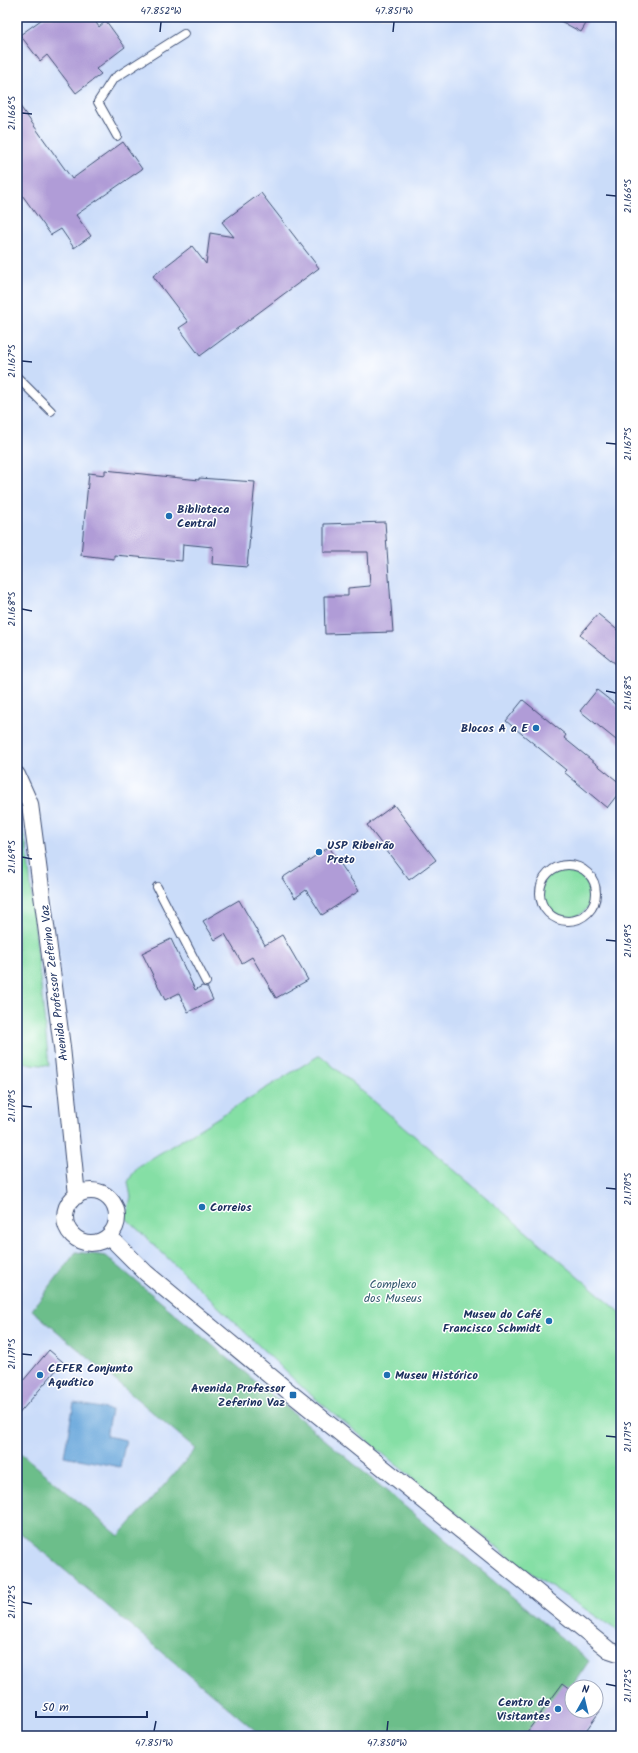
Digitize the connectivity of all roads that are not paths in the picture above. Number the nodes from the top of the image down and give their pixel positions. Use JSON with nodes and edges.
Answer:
{"nodes":[{"id":1,"x":184,"y":34,"type":"dead end"},
{"id":2,"x":117,"y":136,"type":"dead end"},
{"id":3,"x":17,"y":377,"type":"edge"},
{"id":4,"x":51,"y":411,"type":"dead end"},
{"id":5,"x":17,"y":775,"type":"edge"},
{"id":6,"x":157,"y":887,"type":"dead end"},
{"id":7,"x":589,"y":912,"type":"joint"},
{"id":8,"x":206,"y":982,"type":"dead end"},
{"id":9,"x":77,"y":1196,"type":"junction"},
{"id":10,"x":109,"y":1236,"type":"junction"},
{"id":11,"x":621,"y":1654,"type":"edge"}],
"edges":[{"from":1,"to":2,"type":"lane"},
{"from":3,"to":4,"type":"lane"},
{"from":5,"to":9,"type":"street","name":"Avenida Professor Zeferino Vaz"},
{"from":6,"to":8,"type":"lane"},
{"from":7,"to":7,"type":"lane"},
{"from":9,"to":10,"type":"street"},
{"from":9,"to":10,"type":"street"},
{"from":10,"to":11,"type":"street"}]}
